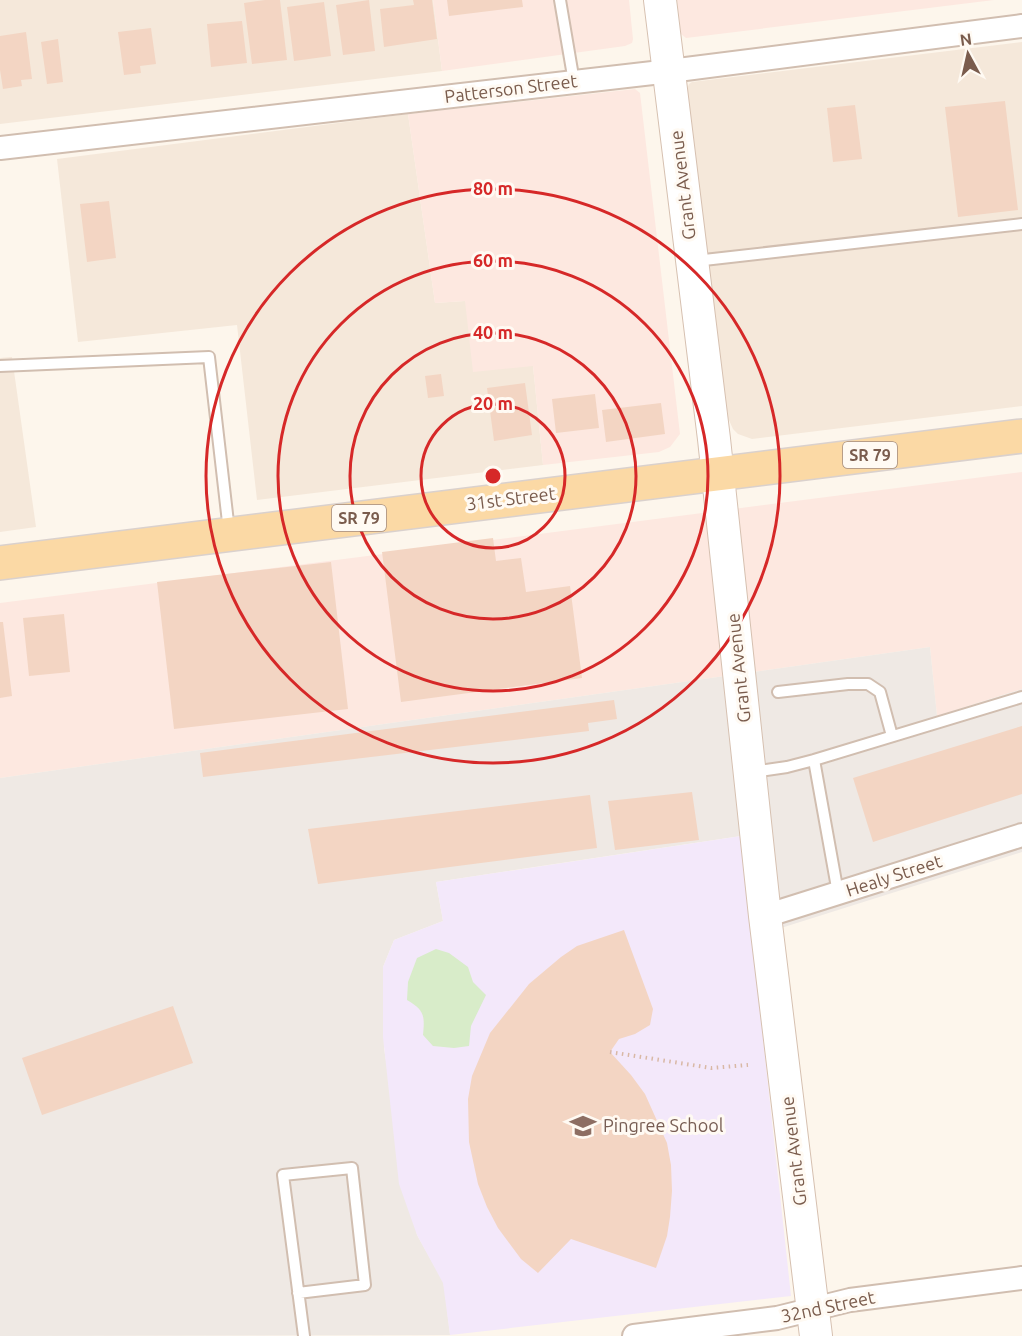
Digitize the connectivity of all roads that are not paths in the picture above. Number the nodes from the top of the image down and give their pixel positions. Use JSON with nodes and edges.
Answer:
{"nodes":[{"id":1,"x":560,"y":0,"type":"edge"},
{"id":2,"x":660,"y":0,"type":"edge"},
{"id":3,"x":1022,"y":26,"type":"edge"},
{"id":4,"x":670,"y":71,"type":"junction"},
{"id":5,"x":574,"y":82,"type":"junction"},
{"id":6,"x":0,"y":148,"type":"edge"},
{"id":7,"x":1022,"y":224,"type":"edge"},
{"id":8,"x":692,"y":261,"type":"junction"},
{"id":9,"x":0,"y":366,"type":"edge"},
{"id":10,"x":1022,"y":436,"type":"edge"},
{"id":11,"x":717,"y":473,"type":"junction"},
{"id":12,"x":229,"y":534,"type":"junction"},
{"id":13,"x":0,"y":563,"type":"edge"},
{"id":14,"x":778,"y":692,"type":"dead end"},
{"id":15,"x":1022,"y":697,"type":"edge"},
{"id":16,"x":892,"y":736,"type":"junction"},
{"id":17,"x":814,"y":760,"type":"junction"},
{"id":18,"x":750,"y":773,"type":"junction"},
{"id":19,"x":1022,"y":835,"type":"edge"},
{"id":20,"x":838,"y":893,"type":"junction"},
{"id":21,"x":765,"y":916,"type":"junction"},
{"id":22,"x":1022,"y":1278,"type":"edge"},
{"id":23,"x":298,"y":1293,"type":"junction"},
{"id":24,"x":814,"y":1323,"type":"edge"},
{"id":25,"x":304,"y":1336,"type":"edge"},
{"id":26,"x":634,"y":1336,"type":"edge"}],
"edges":[{"from":1,"to":5,"type":"lane"},
{"from":2,"to":4,"type":"street","name":"Grant Avenue"},
{"from":3,"to":4,"type":"street","name":"Patterson Street"},
{"from":4,"to":5,"type":"street","name":"Patterson Street"},
{"from":4,"to":8,"type":"street","name":"Grant Avenue"},
{"from":5,"to":6,"type":"street","name":"Patterson Street"},
{"from":7,"to":8,"type":"lane"},
{"from":8,"to":11,"type":"street","name":"Grant Avenue"},
{"from":9,"to":12,"type":"lane"},
{"from":10,"to":11,"type":"main road","name":"31st Street","number":"SR 79"},
{"from":11,"to":12,"type":"main road","name":"31st Street","number":"SR 79"},
{"from":11,"to":18,"type":"street","name":"Grant Avenue"},
{"from":12,"to":13,"type":"main road","name":"31st Street","number":"SR 79"},
{"from":14,"to":16,"type":"lane"},
{"from":15,"to":16,"type":"lane"},
{"from":16,"to":17,"type":"lane"},
{"from":17,"to":18,"type":"lane"},
{"from":17,"to":20,"type":"lane"},
{"from":18,"to":21,"type":"street","name":"Grant Avenue"},
{"from":19,"to":20,"type":"street","name":"Healy Street"},
{"from":20,"to":21,"type":"street","name":"Healy Street"},
{"from":21,"to":24,"type":"street","name":"Grant Avenue"},
{"from":22,"to":24,"type":"street","name":"32nd Street"},
{"from":23,"to":23,"type":"lane"},
{"from":23,"to":25,"type":"lane"},
{"from":24,"to":26,"type":"street","name":"32nd Street"}]}
